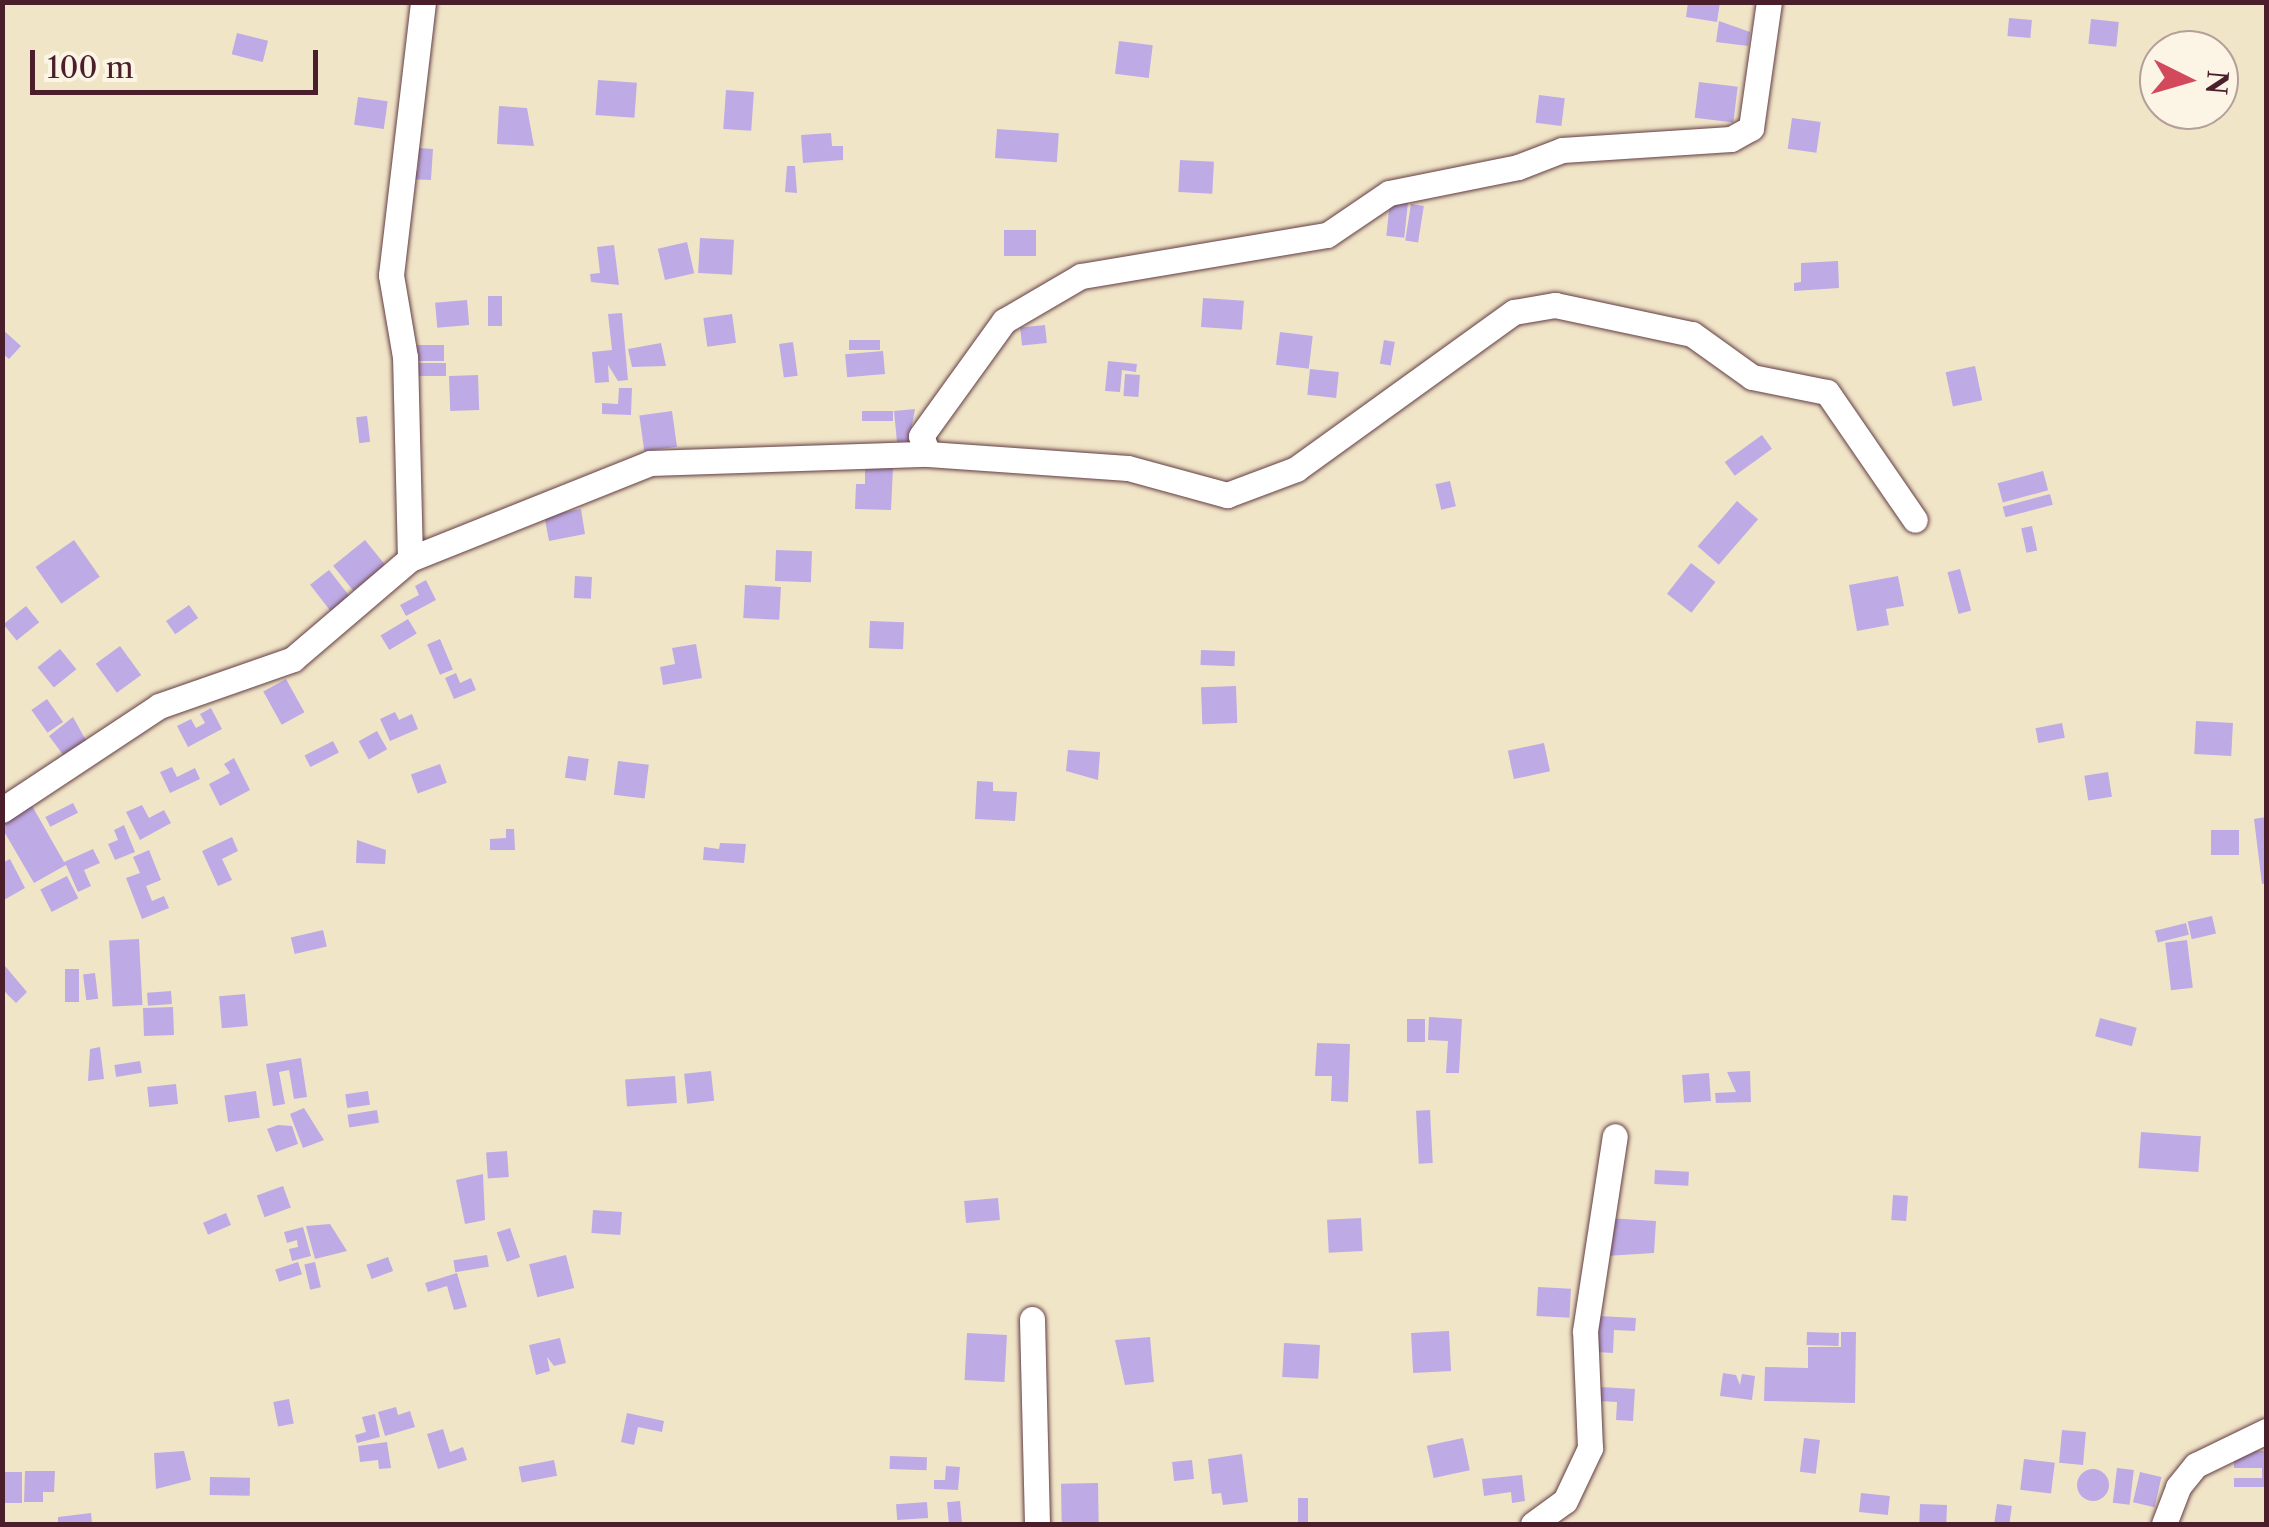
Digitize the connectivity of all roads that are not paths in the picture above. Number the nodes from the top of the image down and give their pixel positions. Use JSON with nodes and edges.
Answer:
{"nodes":[{"id":1,"x":422,"y":2,"type":"edge"},
{"id":2,"x":1770,"y":2,"type":"edge"},
{"id":3,"x":928,"y":454,"type":"junction"},
{"id":4,"x":1915,"y":520,"type":"dead end"},
{"id":5,"x":410,"y":558,"type":"junction"},
{"id":6,"x":2,"y":810,"type":"edge"},
{"id":7,"x":1615,"y":1136,"type":"dead end"},
{"id":8,"x":1032,"y":1319,"type":"dead end"},
{"id":9,"x":2266,"y":1431,"type":"edge"},
{"id":10,"x":1036,"y":1524,"type":"edge"},
{"id":11,"x":1532,"y":1524,"type":"edge"},
{"id":12,"x":2164,"y":1524,"type":"edge"}],
"edges":[{"from":1,"to":5,"type":"street"},
{"from":2,"to":3,"type":"street"},
{"from":3,"to":4,"type":"street"},
{"from":3,"to":5,"type":"street"},
{"from":5,"to":6,"type":"street"},
{"from":7,"to":11,"type":"street"},
{"from":8,"to":10,"type":"street"},
{"from":9,"to":12,"type":"street"}]}
